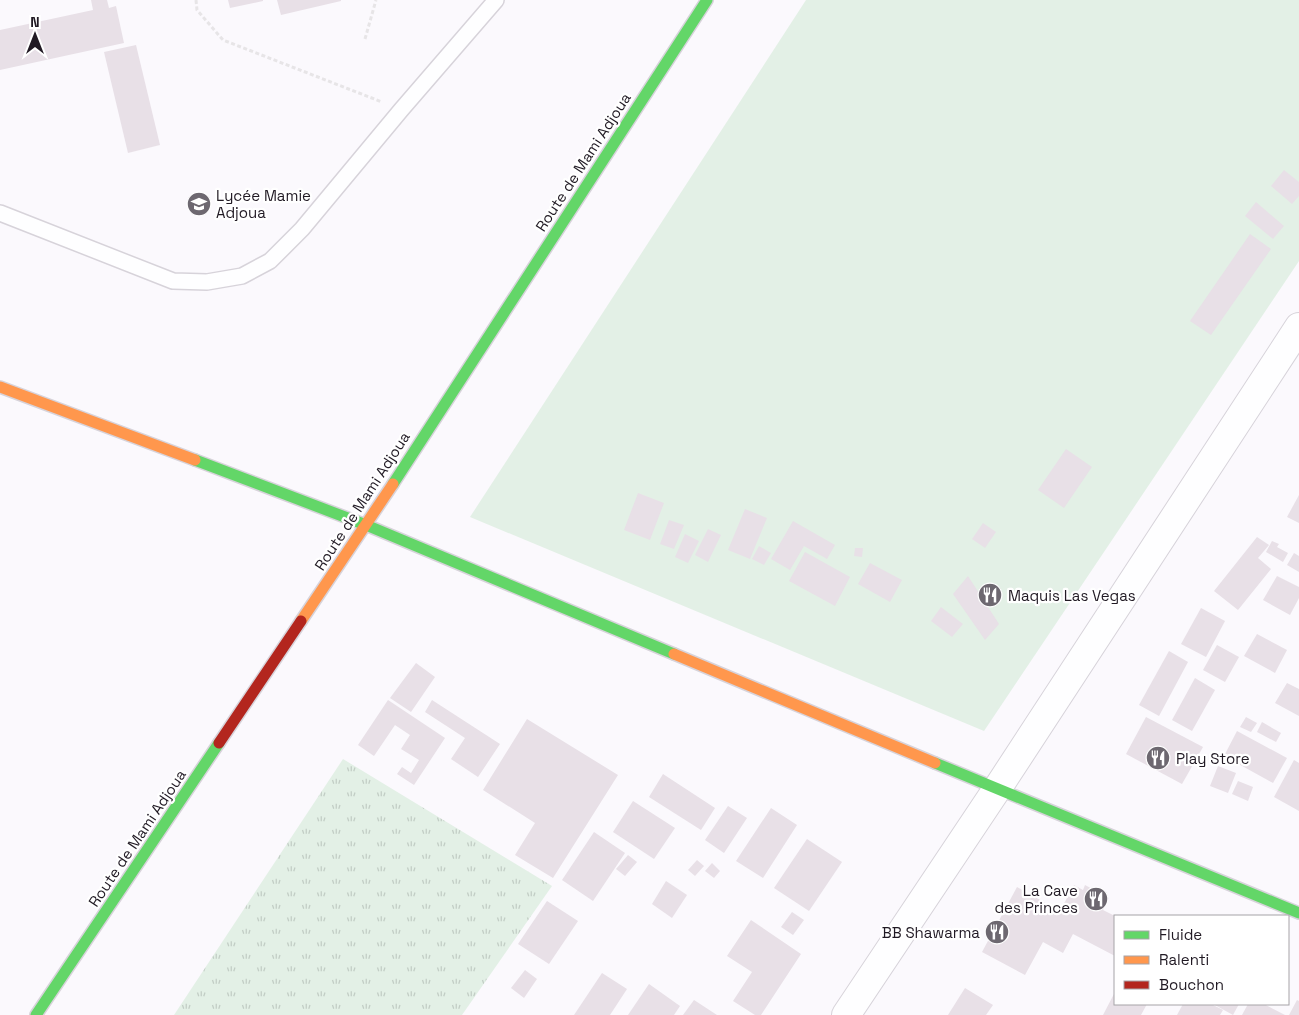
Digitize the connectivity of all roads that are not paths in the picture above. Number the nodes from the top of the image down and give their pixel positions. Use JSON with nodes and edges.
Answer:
{"nodes":[{"id":1,"x":496,"y":0,"type":"edge"},
{"id":2,"x":707,"y":0,"type":"edge"},
{"id":3,"x":0,"y":212,"type":"edge"},
{"id":4,"x":1299,"y":327,"type":"edge"},
{"id":5,"x":0,"y":387,"type":"edge"},
{"id":6,"x":366,"y":525,"type":"junction"},
{"id":7,"x":997,"y":789,"type":"junction"},
{"id":8,"x":1299,"y":913,"type":"edge"},
{"id":9,"x":36,"y":1015,"type":"edge"},
{"id":10,"x":846,"y":1015,"type":"edge"}],
"edges":[{"from":1,"to":3,"type":"lane"},
{"from":2,"to":6,"type":"street","name":"Route de Mami Adjoua"},
{"from":4,"to":7,"type":"street"},
{"from":5,"to":6,"type":"street"},
{"from":6,"to":7,"type":"street"},
{"from":6,"to":9,"type":"street","name":"Route de Mami Adjoua"},
{"from":7,"to":8,"type":"street"},
{"from":7,"to":10,"type":"street"}]}
